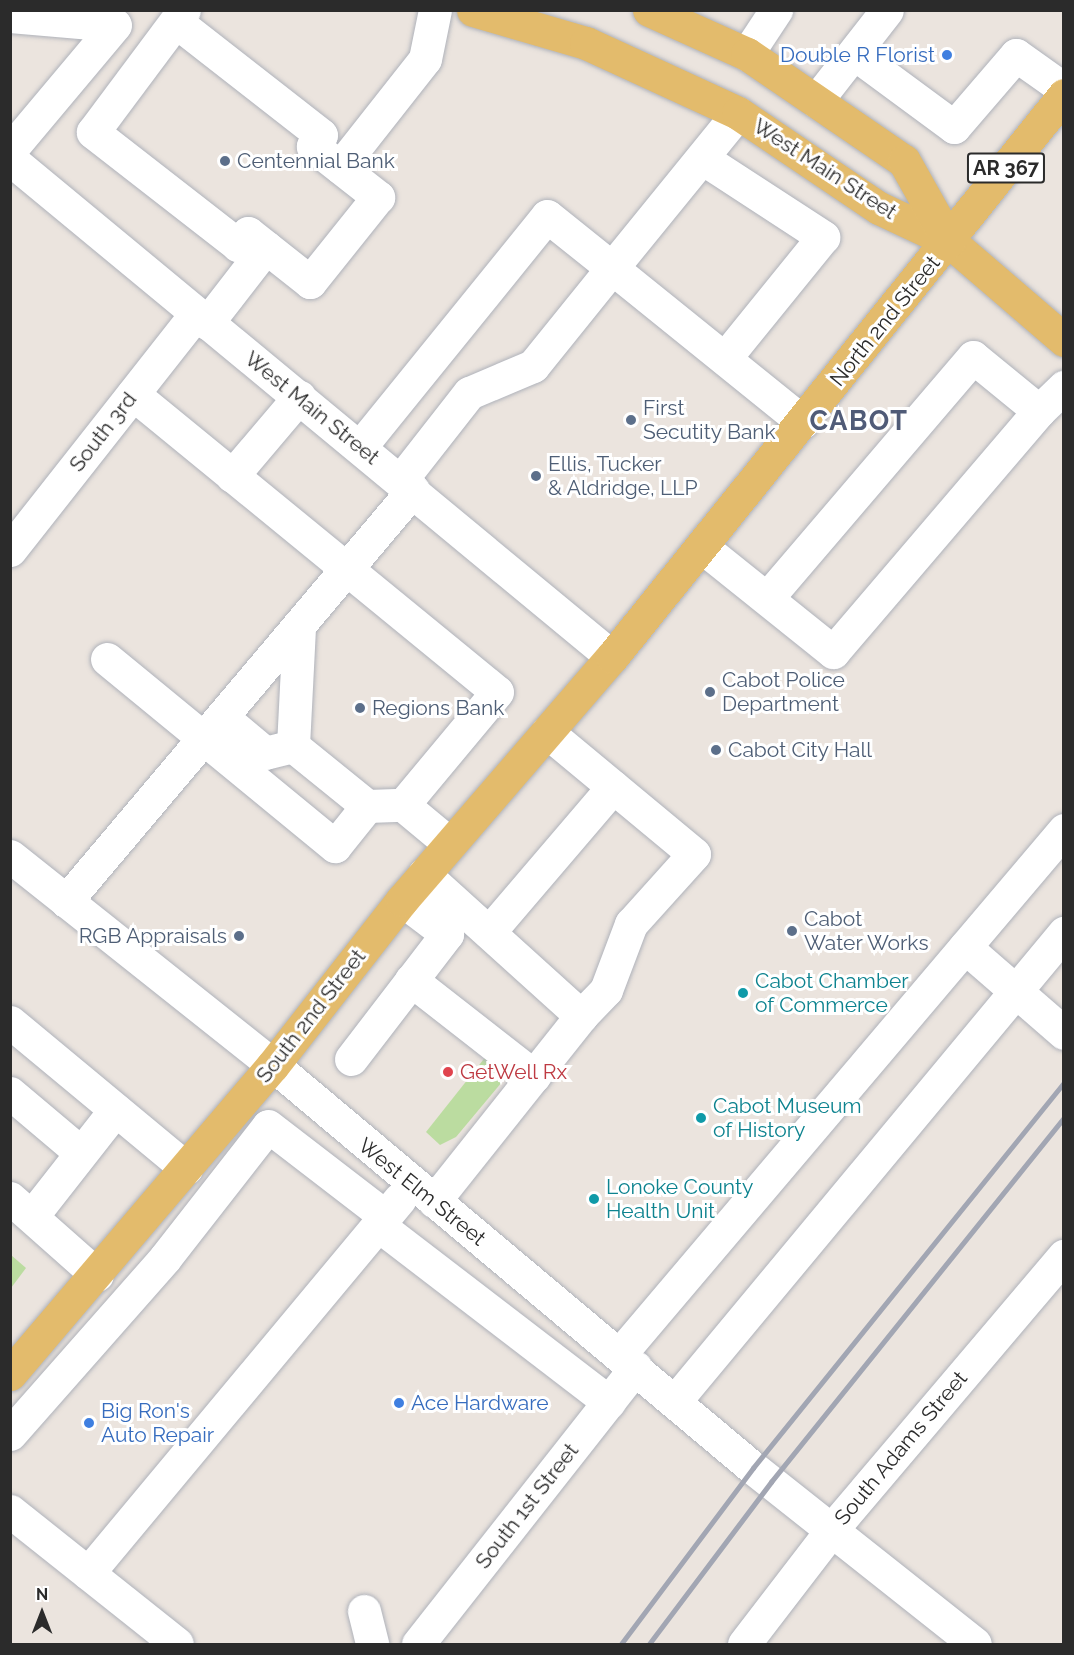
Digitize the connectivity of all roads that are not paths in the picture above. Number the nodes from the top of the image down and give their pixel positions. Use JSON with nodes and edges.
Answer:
{"nodes":[{"id":1,"x":435,"y":10,"type":"edge"},
{"id":2,"x":473,"y":10,"type":"edge"},
{"id":3,"x":649,"y":10,"type":"edge"},
{"id":4,"x":776,"y":10,"type":"edge"},
{"id":5,"x":887,"y":10,"type":"edge"},
{"id":6,"x":10,"y":16,"type":"edge"},
{"id":7,"x":181,"y":17,"type":"edge"},
{"id":8,"x":747,"y":54,"type":"junction"},
{"id":9,"x":855,"y":54,"type":"junction"},
{"id":10,"x":1064,"y":89,"type":"edge"},
{"id":11,"x":1064,"y":95,"type":"edge"},
{"id":12,"x":816,"y":101,"type":"junction"},
{"id":13,"x":738,"y":113,"type":"junction"},
{"id":14,"x":702,"y":158,"type":"junction"},
{"id":15,"x":11,"y":160,"type":"edge"},
{"id":16,"x":340,"y":167,"type":"junction"},
{"id":17,"x":949,"y":241,"type":"junction"},
{"id":18,"x":266,"y":247,"type":"junction"},
{"id":19,"x":612,"y":268,"type":"junction"},
{"id":20,"x":202,"y":318,"type":"junction"},
{"id":21,"x":1064,"y":340,"type":"edge"},
{"id":22,"x":438,"y":351,"type":"junction"},
{"id":23,"x":725,"y":358,"type":"junction"},
{"id":24,"x":1064,"y":387,"type":"edge"},
{"id":25,"x":469,"y":393,"type":"junction"},
{"id":26,"x":133,"y":394,"type":"junction"},
{"id":27,"x":299,"y":397,"type":"junction"},
{"id":28,"x":1039,"y":411,"type":"junction"},
{"id":29,"x":803,"y":422,"type":"junction"},
{"id":30,"x":360,"y":447,"type":"junction"},
{"id":31,"x":232,"y":476,"type":"junction"},
{"id":32,"x":407,"y":485,"type":"junction"},
{"id":33,"x":702,"y":547,"type":"junction"},
{"id":34,"x":10,"y":549,"type":"edge"},
{"id":35,"x":347,"y":569,"type":"junction"},
{"id":36,"x":767,"y":598,"type":"junction"},
{"id":37,"x":298,"y":626,"type":"junction"},
{"id":38,"x":612,"y":657,"type":"junction"},
{"id":39,"x":107,"y":659,"type":"dead end"},
{"id":40,"x":212,"y":728,"type":"junction"},
{"id":41,"x":547,"y":732,"type":"junction"},
{"id":42,"x":293,"y":746,"type":"junction"},
{"id":43,"x":613,"y":787,"type":"junction"},
{"id":44,"x":403,"y":806,"type":"junction"},
{"id":45,"x":367,"y":807,"type":"junction"},
{"id":46,"x":1064,"y":830,"type":"edge"},
{"id":47,"x":450,"y":844,"type":"junction"},
{"id":48,"x":10,"y":856,"type":"edge"},
{"id":49,"x":424,"y":874,"type":"junction"},
{"id":50,"x":402,"y":900,"type":"junction"},
{"id":51,"x":66,"y":901,"type":"junction"},
{"id":52,"x":489,"y":932,"type":"junction"},
{"id":53,"x":1064,"y":933,"type":"edge"},
{"id":54,"x":965,"y":947,"type":"junction"},
{"id":55,"x":411,"y":980,"type":"junction"},
{"id":56,"x":1018,"y":994,"type":"junction"},
{"id":57,"x":581,"y":1016,"type":"junction"},
{"id":58,"x":10,"y":1022,"type":"edge"},
{"id":59,"x":1064,"y":1033,"type":"edge"},
{"id":60,"x":351,"y":1059,"type":"dead end"},
{"id":61,"x":273,"y":1065,"type":"junction"},
{"id":62,"x":534,"y":1076,"type":"junction"},
{"id":63,"x":10,"y":1093,"type":"edge"},
{"id":64,"x":115,"y":1110,"type":"junction"},
{"id":65,"x":81,"y":1152,"type":"junction"},
{"id":66,"x":188,"y":1166,"type":"junction"},
{"id":67,"x":220,"y":1188,"type":"junction"},
{"id":68,"x":423,"y":1192,"type":"junction"},
{"id":69,"x":21,"y":1207,"type":"edge"},
{"id":70,"x":381,"y":1221,"type":"junction"},
{"id":71,"x":134,"y":1232,"type":"junction"},
{"id":72,"x":1064,"y":1256,"type":"edge"},
{"id":73,"x":165,"y":1258,"type":"junction"},
{"id":74,"x":97,"y":1275,"type":"junction"},
{"id":75,"x":74,"y":1302,"type":"junction"},
{"id":76,"x":105,"y":1327,"type":"junction"},
{"id":77,"x":628,"y":1361,"type":"junction"},
{"id":78,"x":10,"y":1374,"type":"edge"},
{"id":79,"x":675,"y":1401,"type":"junction"},
{"id":80,"x":609,"y":1402,"type":"junction"},
{"id":81,"x":10,"y":1434,"type":"edge"},
{"id":82,"x":10,"y":1510,"type":"edge"},
{"id":83,"x":833,"y":1528,"type":"junction"},
{"id":84,"x":88,"y":1573,"type":"junction"},
{"id":85,"x":364,"y":1611,"type":"dead end"},
{"id":86,"x":177,"y":1644,"type":"edge"},
{"id":87,"x":372,"y":1644,"type":"edge"},
{"id":88,"x":418,"y":1644,"type":"edge"},
{"id":89,"x":744,"y":1644,"type":"edge"},
{"id":90,"x":975,"y":1644,"type":"edge"}],
"edges":[{"from":1,"to":16,"type":"street"},
{"from":2,"to":13,"type":"main road","name":"West Main Street"},
{"from":3,"to":8,"type":"main road","name":"West Main Street"},
{"from":4,"to":8,"type":"street"},
{"from":5,"to":9,"type":"street"},
{"from":6,"to":15,"type":"street"},
{"from":7,"to":16,"type":"street"},
{"from":7,"to":18,"type":"street"},
{"from":8,"to":12,"type":"main road","name":"West Main Street"},
{"from":9,"to":10,"type":"street"},
{"from":9,"to":12,"type":"street"},
{"from":11,"to":17,"type":"main road","name":"North 2nd Street","number":"AR 367"},
{"from":12,"to":17,"type":"main road","name":"West Main Street"},
{"from":13,"to":14,"type":"street"},
{"from":13,"to":17,"type":"main road","name":"West Main Street"},
{"from":14,"to":19,"type":"street"},
{"from":14,"to":23,"type":"street"},
{"from":15,"to":20,"type":"street","name":"West Main Street"},
{"from":16,"to":18,"type":"street"},
{"from":17,"to":21,"type":"main road"},
{"from":17,"to":29,"type":"main road","name":"North 2nd Street","number":"AR 367"},
{"from":18,"to":20,"type":"street","name":"South 3rd"},
{"from":19,"to":22,"type":"street"},
{"from":19,"to":23,"type":"street"},
{"from":19,"to":25,"type":"street"},
{"from":20,"to":26,"type":"street","name":"South 3rd"},
{"from":20,"to":27,"type":"street","name":"West Main Street"},
{"from":22,"to":25,"type":"street"},
{"from":22,"to":30,"type":"street"},
{"from":23,"to":29,"type":"street"},
{"from":24,"to":28,"type":"street"},
{"from":25,"to":32,"type":"street"},
{"from":26,"to":31,"type":"street"},
{"from":26,"to":34,"type":"street","name":"South 3rd"},
{"from":27,"to":30,"type":"street","name":"West Main Street"},
{"from":27,"to":31,"type":"street"},
{"from":28,"to":36,"type":"street"},
{"from":28,"to":36,"type":"street"},
{"from":29,"to":33,"type":"main road","name":"North 2nd Street","number":"AR 367"},
{"from":30,"to":32,"type":"street","name":"West Main Street"},
{"from":31,"to":35,"type":"street"},
{"from":32,"to":35,"type":"street"},
{"from":32,"to":38,"type":"street","name":"West Main Street"},
{"from":33,"to":36,"type":"street"},
{"from":33,"to":38,"type":"main road","name":"North 2nd Street","number":"AR 367"},
{"from":35,"to":37,"type":"street"},
{"from":35,"to":44,"type":"street"},
{"from":37,"to":40,"type":"street"},
{"from":37,"to":42,"type":"street"},
{"from":38,"to":41,"type":"main road","name":"South 2nd Street","number":"AR 367"},
{"from":39,"to":40,"type":"street"},
{"from":40,"to":42,"type":"street"},
{"from":40,"to":45,"type":"street"},
{"from":40,"to":51,"type":"street"},
{"from":41,"to":43,"type":"street"},
{"from":41,"to":47,"type":"main road","name":"South 2nd Street","number":"AR 367"},
{"from":42,"to":45,"type":"street"},
{"from":43,"to":52,"type":"street"},
{"from":43,"to":57,"type":"street"},
{"from":44,"to":45,"type":"street"},
{"from":44,"to":47,"type":"street"},
{"from":46,"to":54,"type":"street","name":"South 1st Street"},
{"from":47,"to":49,"type":"main road","name":"South 2nd Street","number":"AR 367"},
{"from":48,"to":51,"type":"street","name":"West Elm Street"},
{"from":49,"to":50,"type":"main road","name":"South 2nd Street","number":"AR 367"},
{"from":49,"to":52,"type":"street"},
{"from":50,"to":55,"type":"street"},
{"from":50,"to":61,"type":"main road","name":"South 2nd Street","number":"AR 367"},
{"from":51,"to":61,"type":"street","name":"West Elm Street"},
{"from":52,"to":57,"type":"street"},
{"from":53,"to":56,"type":"street"},
{"from":54,"to":56,"type":"street"},
{"from":54,"to":77,"type":"street","name":"South 1st Street"},
{"from":55,"to":60,"type":"street"},
{"from":55,"to":62,"type":"street"},
{"from":56,"to":59,"type":"street"},
{"from":56,"to":79,"type":"street"},
{"from":57,"to":62,"type":"street"},
{"from":58,"to":64,"type":"street"},
{"from":61,"to":66,"type":"main road","name":"South 2nd Street","number":"AR 367"},
{"from":61,"to":68,"type":"street","name":"West Elm Street"},
{"from":62,"to":68,"type":"street"},
{"from":63,"to":65,"type":"street"},
{"from":64,"to":65,"type":"street"},
{"from":64,"to":66,"type":"street"},
{"from":65,"to":69,"type":"street"},
{"from":66,"to":67,"type":"street"},
{"from":66,"to":71,"type":"main road","name":"South 2nd Street","number":"AR 367"},
{"from":67,"to":70,"type":"street"},
{"from":67,"to":73,"type":"street"},
{"from":68,"to":70,"type":"street"},
{"from":68,"to":77,"type":"street","name":"West Elm Street"},
{"from":69,"to":74,"type":"street"},
{"from":70,"to":80,"type":"street"},
{"from":70,"to":84,"type":"street"},
{"from":71,"to":73,"type":"street"},
{"from":71,"to":74,"type":"main road","name":"South 2nd Street","number":"AR 367"},
{"from":72,"to":83,"type":"street","name":"South Adams Street"},
{"from":73,"to":76,"type":"street"},
{"from":74,"to":75,"type":"main road","name":"South 2nd Street","number":"AR 367"},
{"from":75,"to":76,"type":"street"},
{"from":75,"to":78,"type":"main road","name":"South 2nd Street","number":"AR 367"},
{"from":76,"to":81,"type":"street"},
{"from":77,"to":79,"type":"street","name":"West Elm Street"},
{"from":77,"to":80,"type":"street","name":"South 1st Street"},
{"from":79,"to":83,"type":"street","name":"West Elm Street"},
{"from":80,"to":88,"type":"street","name":"South 1st Street"},
{"from":82,"to":84,"type":"street"},
{"from":83,"to":89,"type":"street","name":"South Adams Street"},
{"from":83,"to":90,"type":"street","name":"West Elm Street"},
{"from":84,"to":86,"type":"street"},
{"from":85,"to":87,"type":"street"}]}
